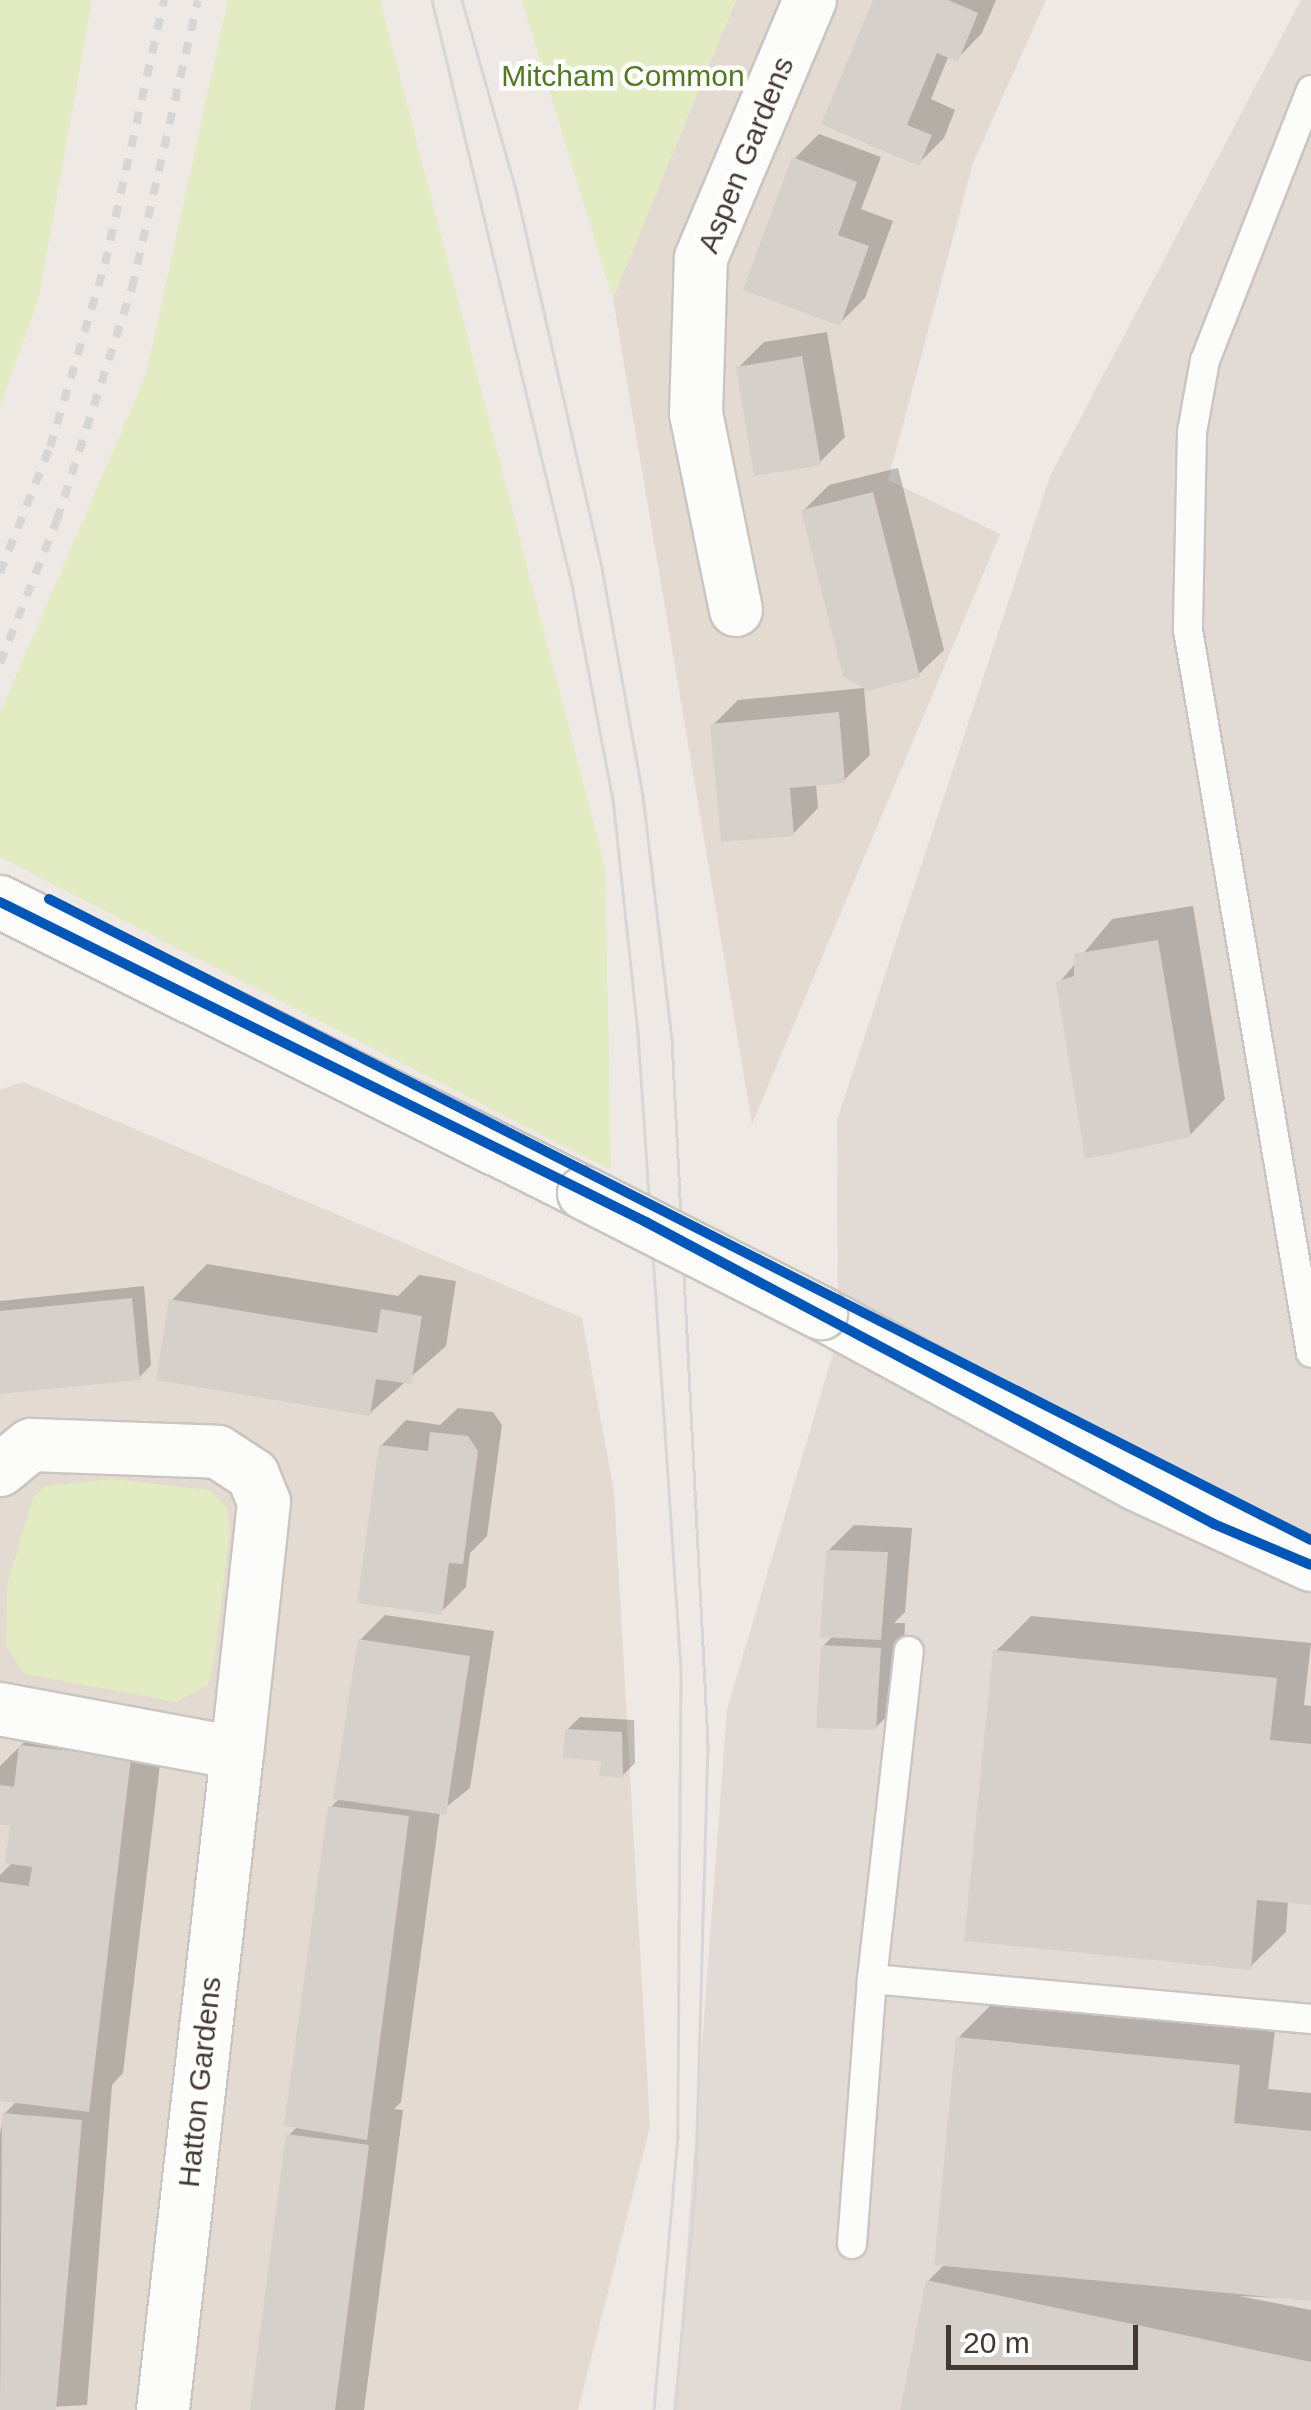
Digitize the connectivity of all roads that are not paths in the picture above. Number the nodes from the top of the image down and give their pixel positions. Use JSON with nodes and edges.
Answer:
{"nodes":[{"id":1,"x":810,"y":0,"type":"edge"},
{"id":2,"x":1311,"y":90,"type":"edge"},
{"id":3,"x":736,"y":610,"type":"dead end"},
{"id":4,"x":19,"y":912,"type":"edge"},
{"id":5,"x":1311,"y":1353,"type":"edge"},
{"id":6,"x":0,"y":1470,"type":"edge"},
{"id":7,"x":1311,"y":1565,"type":"edge"},
{"id":8,"x":909,"y":1651,"type":"dead end"},
{"id":9,"x":0,"y":1709,"type":"edge"},
{"id":10,"x":238,"y":1753,"type":"junction"},
{"id":11,"x":872,"y":1979,"type":"junction"},
{"id":12,"x":1311,"y":2019,"type":"edge"},
{"id":13,"x":852,"y":2244,"type":"dead end"},
{"id":14,"x":163,"y":2410,"type":"edge"}],
"edges":[{"from":1,"to":3,"type":"street","name":"Aspen Gardens"},
{"from":2,"to":5,"type":"lane"},
{"from":4,"to":7,"type":"street","bridge":true},
{"from":6,"to":10,"type":"street","name":"Hatton Gardens"},
{"from":8,"to":11,"type":"lane"},
{"from":9,"to":10,"type":"street"},
{"from":10,"to":14,"type":"street","name":"Hatton Gardens"},
{"from":11,"to":12,"type":"lane"},
{"from":11,"to":13,"type":"lane"}]}
